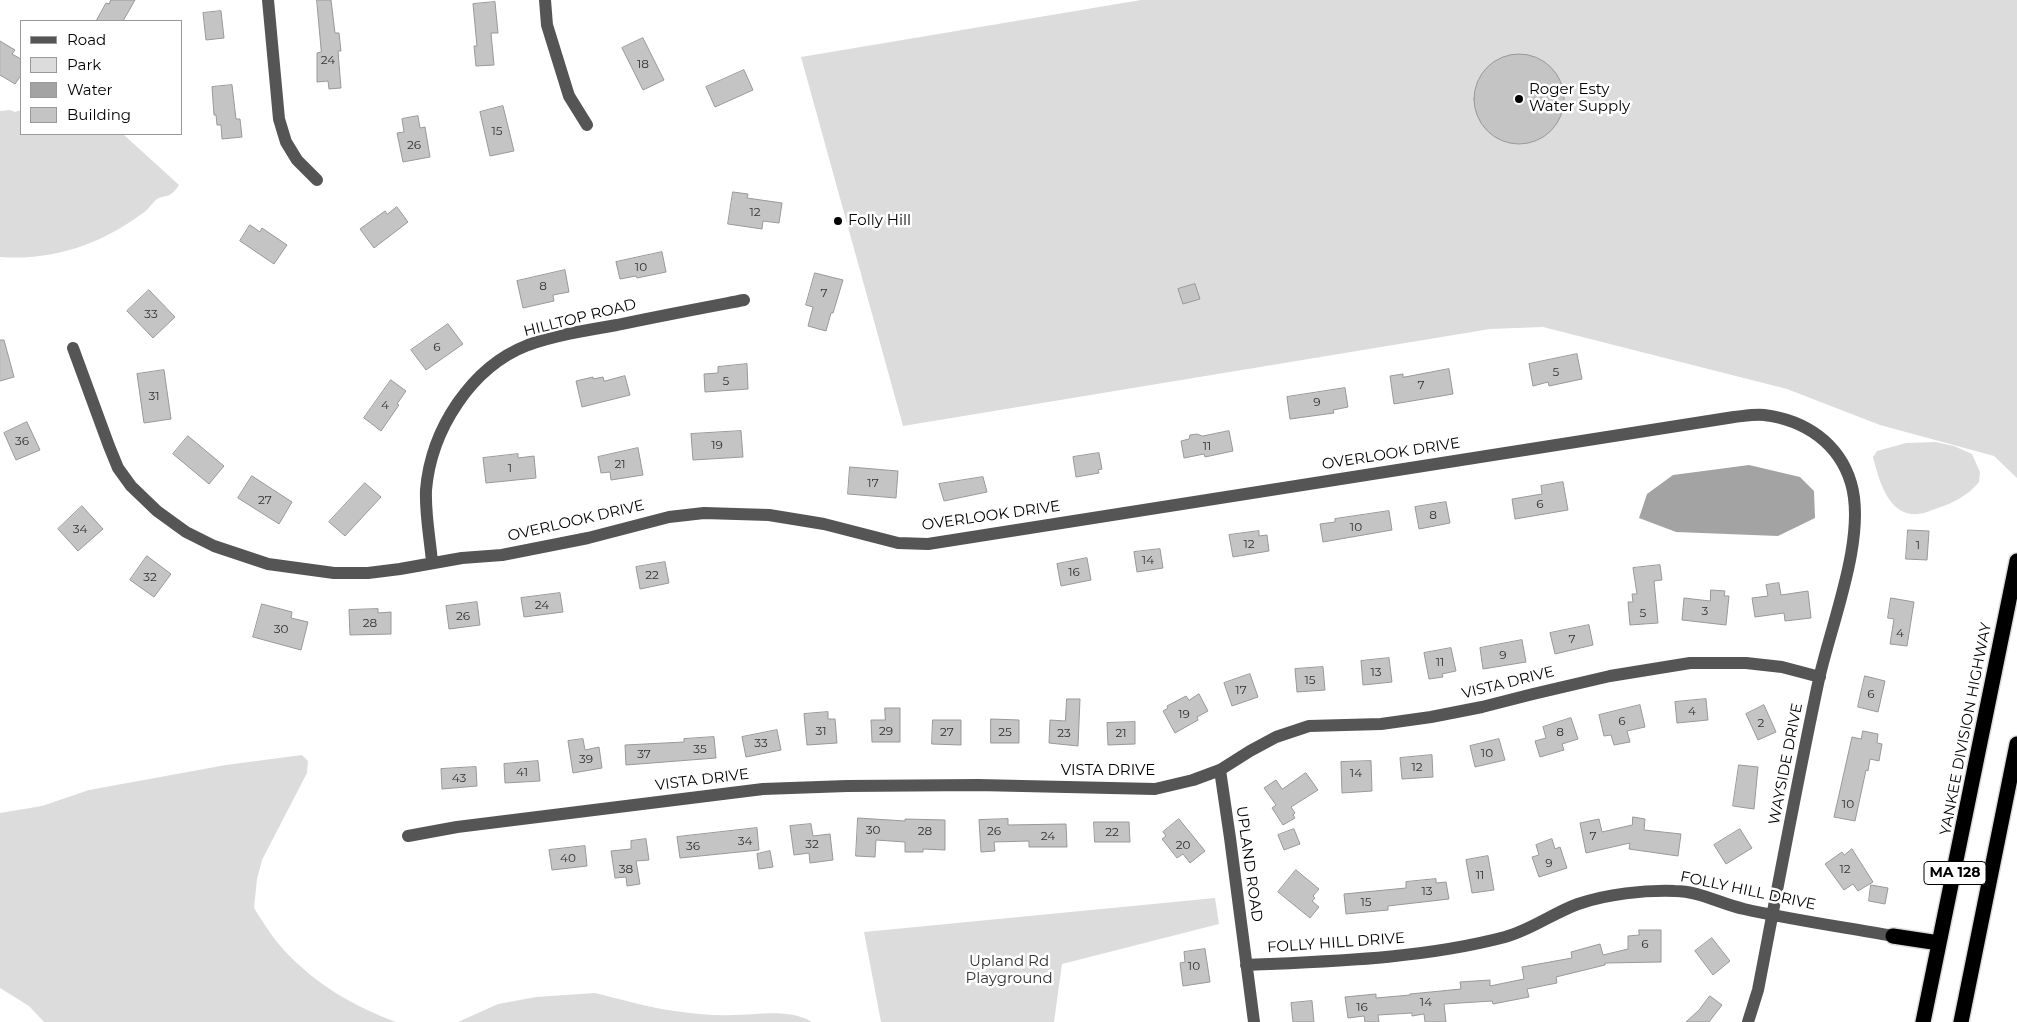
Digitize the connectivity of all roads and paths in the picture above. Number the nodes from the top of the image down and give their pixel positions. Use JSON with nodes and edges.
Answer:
{"nodes":[{"id":1,"x":268,"y":0,"type":"edge"},
{"id":2,"x":545,"y":0,"type":"edge"},
{"id":3,"x":587,"y":125,"type":"dead end"},
{"id":4,"x":317,"y":180,"type":"dead end"},
{"id":5,"x":744,"y":300,"type":"dead end"},
{"id":6,"x":74,"y":348,"type":"dead end"},
{"id":7,"x":1856,"y":512,"type":"joint"},
{"id":8,"x":2017,"y":560,"type":"edge"},
{"id":9,"x":432,"y":562,"type":"junction"},
{"id":10,"x":1820,"y":677,"type":"junction"},
{"id":11,"x":2017,"y":744,"type":"edge"},
{"id":12,"x":1220,"y":770,"type":"junction"},
{"id":13,"x":408,"y":836,"type":"dead end"},
{"id":14,"x":1773,"y":914,"type":"junction"},
{"id":15,"x":1893,"y":936,"type":"joint"},
{"id":16,"x":1939,"y":944,"type":"junction"},
{"id":17,"x":1246,"y":965,"type":"junction"},
{"id":18,"x":1254,"y":1022,"type":"edge"},
{"id":19,"x":1748,"y":1022,"type":"edge"},
{"id":20,"x":1924,"y":1022,"type":"edge"},
{"id":21,"x":1961,"y":1022,"type":"edge"}],
"edges":[{"from":1,"to":4,"type":"street"},
{"from":2,"to":3,"type":"street"},
{"from":5,"to":9,"type":"street","name":"HILLTOP ROAD"},
{"from":6,"to":9,"type":"street","name":"OVERLOOK DRIVE"},
{"from":7,"to":9,"type":"street","name":"OVERLOOK DRIVE"},
{"from":7,"to":10,"type":"street","name":"WAYSIDE DRIVE"},
{"from":8,"to":16,"type":"highway","name":"YANKEE DIVISION HIGHWAY","number":"MA 128"},
{"from":10,"to":12,"type":"street","name":"VISTA DRIVE"},
{"from":10,"to":14,"type":"street","name":"WAYSIDE DRIVE"},
{"from":11,"to":21,"type":"highway","number":"MA 128"},
{"from":12,"to":13,"type":"street","name":"VISTA DRIVE"},
{"from":12,"to":17,"type":"street","name":"UPLAND ROAD"},
{"from":14,"to":15,"type":"street","name":"FOLLY HILL DRIVE"},
{"from":14,"to":17,"type":"street","name":"FOLLY HILL DRIVE"},
{"from":14,"to":19,"type":"street","name":"WAYSIDE DRIVE"},
{"from":15,"to":16,"type":"highway"},
{"from":16,"to":20,"type":"highway","name":"YANKEE DIVISION HIGHWAY","number":"MA 128"},
{"from":17,"to":18,"type":"street","name":"UPLAND ROAD"}]}
